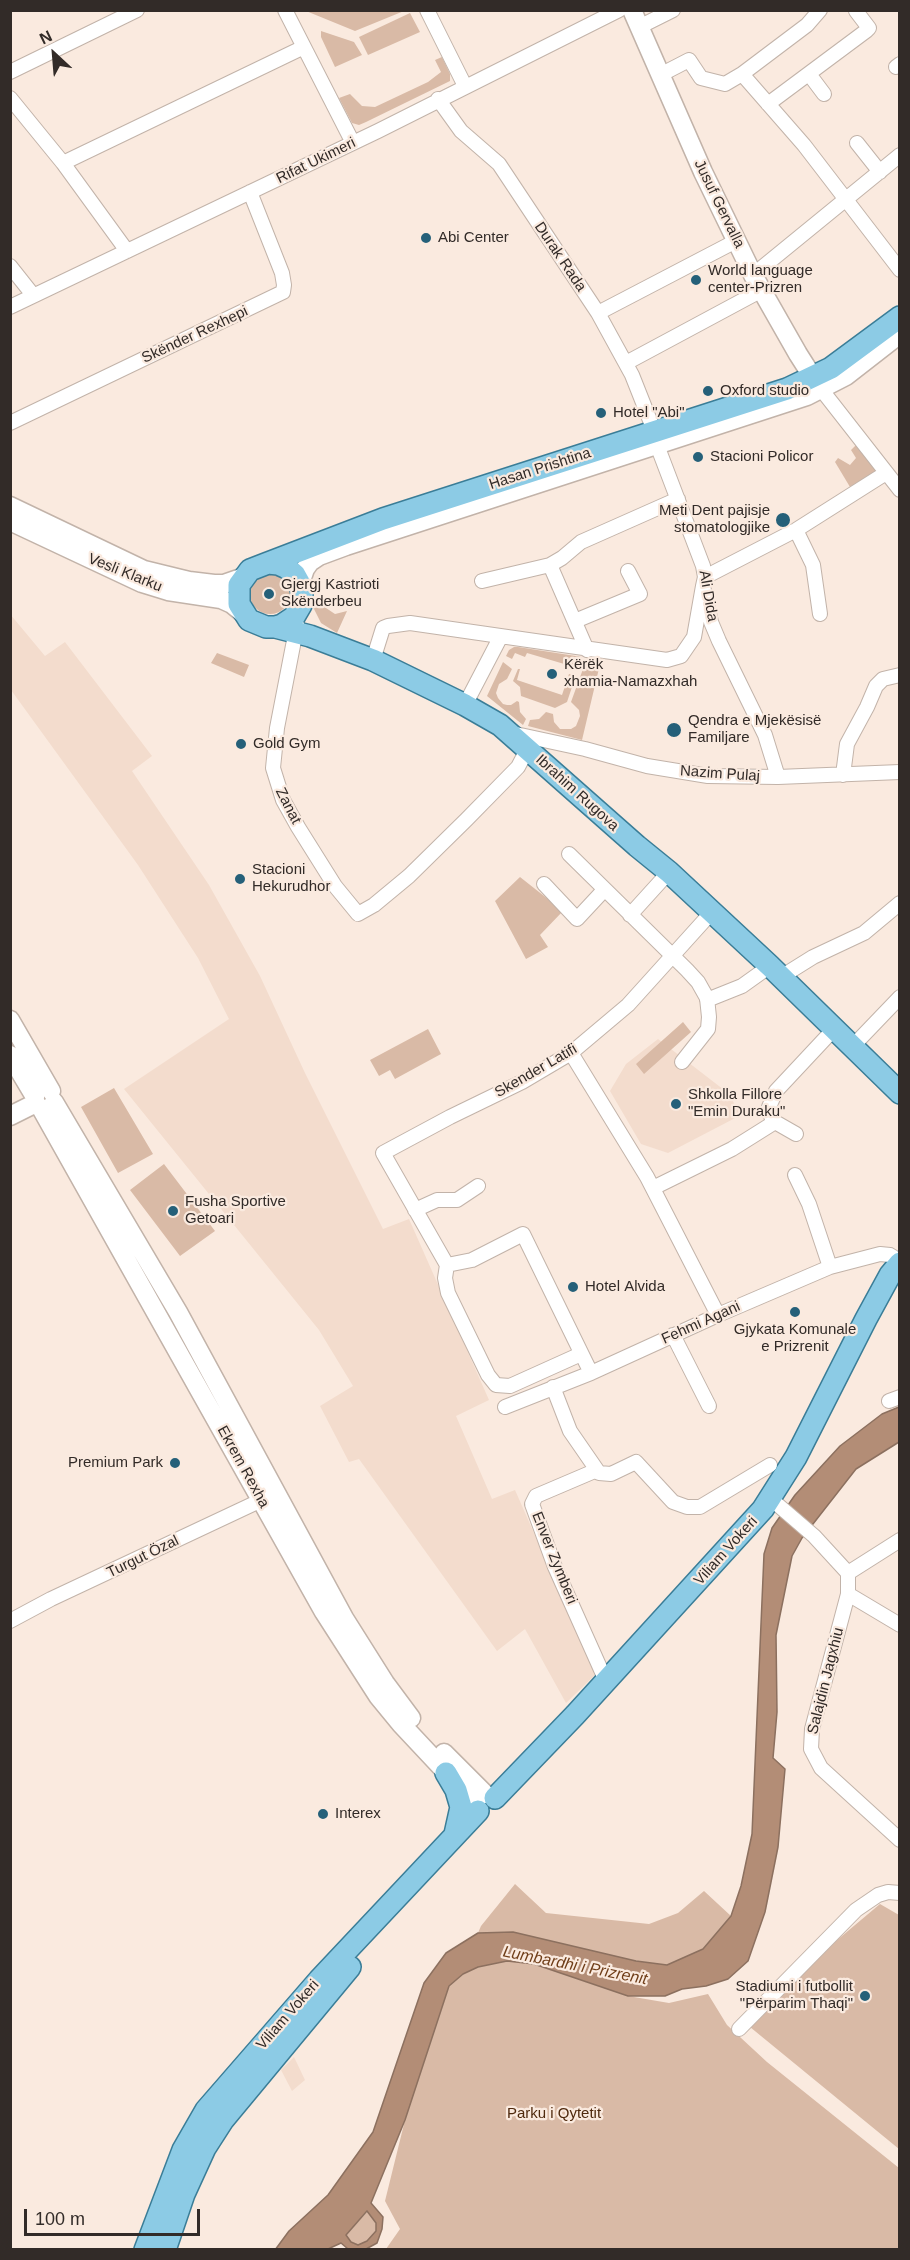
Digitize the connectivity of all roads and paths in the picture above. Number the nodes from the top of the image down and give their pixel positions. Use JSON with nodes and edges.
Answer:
{"nodes":[{"id":1,"x":137,"y":10,"type":"edge"},
{"id":2,"x":285,"y":10,"type":"edge"},
{"id":3,"x":427,"y":10,"type":"edge"},
{"id":4,"x":619,"y":10,"type":"edge"},
{"id":5,"x":673,"y":10,"type":"edge"},
{"id":6,"x":819,"y":10,"type":"edge"},
{"id":7,"x":856,"y":11,"type":"edge"},
{"id":8,"x":635,"y":19,"type":"edge"},
{"id":9,"x":304,"y":47,"type":"junction"},
{"id":10,"x":10,"y":72,"type":"edge"},
{"id":11,"x":742,"y":74,"type":"junction"},
{"id":12,"x":809,"y":74,"type":"junction"},
{"id":13,"x":660,"y":75,"type":"junction"},
{"id":14,"x":465,"y":86,"type":"junction"},
{"id":15,"x":824,"y":94,"type":"dead end"},
{"id":16,"x":10,"y":98,"type":"edge"},
{"id":17,"x":438,"y":99,"type":"junction"},
{"id":18,"x":768,"y":104,"type":"junction"},
{"id":19,"x":353,"y":143,"type":"junction"},
{"id":20,"x":857,"y":143,"type":"dead end"},
{"id":21,"x":900,"y":156,"type":"edge"},
{"id":22,"x":63,"y":163,"type":"junction"},
{"id":23,"x":880,"y":172,"type":"junction"},
{"id":24,"x":250,"y":192,"type":"junction"},
{"id":25,"x":845,"y":200,"type":"junction"},
{"id":26,"x":736,"y":240,"type":"junction"},
{"id":27,"x":127,"y":251,"type":"junction"},
{"id":28,"x":10,"y":266,"type":"edge"},
{"id":29,"x":900,"y":270,"type":"edge"},
{"id":30,"x":757,"y":282,"type":"junction"},
{"id":31,"x":33,"y":296,"type":"junction"},
{"id":32,"x":10,"y":307,"type":"edge"},
{"id":33,"x":598,"y":313,"type":"junction"},
{"id":34,"x":900,"y":317,"type":"edge"},
{"id":35,"x":900,"y":334,"type":"edge"},
{"id":36,"x":798,"y":354,"type":"junction"},
{"id":37,"x":626,"y":363,"type":"junction"},
{"id":38,"x":817,"y":383,"type":"junction"},
{"id":39,"x":787,"y":389,"type":"junction"},
{"id":40,"x":10,"y":423,"type":"edge"},
{"id":41,"x":656,"y":439,"type":"junction"},
{"id":42,"x":886,"y":473,"type":"junction"},
{"id":43,"x":900,"y":490,"type":"edge"},
{"id":44,"x":678,"y":499,"type":"junction"},
{"id":45,"x":10,"y":506,"type":"edge"},
{"id":46,"x":10,"y":521,"type":"edge"},
{"id":47,"x":796,"y":530,"type":"junction"},
{"id":48,"x":268,"y":563,"type":"junction"},
{"id":49,"x":550,"y":565,"type":"junction"},
{"id":50,"x":628,"y":571,"type":"dead end"},
{"id":51,"x":244,"y":577,"type":"junction"},
{"id":52,"x":482,"y":581,"type":"dead end"},
{"id":53,"x":704,"y":582,"type":"junction"},
{"id":54,"x":300,"y":584,"type":"junction"},
{"id":55,"x":298,"y":611,"type":"junction"},
{"id":56,"x":243,"y":613,"type":"junction"},
{"id":57,"x":820,"y":614,"type":"dead end"},
{"id":58,"x":575,"y":621,"type":"junction"},
{"id":59,"x":275,"y":627,"type":"junction"},
{"id":60,"x":297,"y":632,"type":"junction"},
{"id":61,"x":501,"y":636,"type":"junction"},
{"id":62,"x":718,"y":641,"type":"junction"},
{"id":63,"x":688,"y":647,"type":"junction"},
{"id":64,"x":587,"y":650,"type":"junction"},
{"id":65,"x":373,"y":660,"type":"junction"},
{"id":66,"x":900,"y":675,"type":"edge"},
{"id":67,"x":465,"y":705,"type":"junction"},
{"id":68,"x":509,"y":732,"type":"junction"},
{"id":69,"x":528,"y":748,"type":"junction"},
{"id":70,"x":900,"y":772,"type":"edge"},
{"id":71,"x":843,"y":775,"type":"junction"},
{"id":72,"x":778,"y":777,"type":"junction"},
{"id":73,"x":569,"y":854,"type":"dead end"},
{"id":74,"x":669,"y":872,"type":"junction"},
{"id":75,"x":544,"y":884,"type":"dead end"},
{"id":76,"x":604,"y":890,"type":"junction"},
{"id":77,"x":900,"y":903,"type":"edge"},
{"id":78,"x":711,"y":913,"type":"junction"},
{"id":79,"x":630,"y":915,"type":"junction"},
{"id":80,"x":672,"y":957,"type":"junction"},
{"id":81,"x":776,"y":971,"type":"junction"},
{"id":82,"x":900,"y":996,"type":"edge"},
{"id":83,"x":707,"y":1000,"type":"junction"},
{"id":84,"x":10,"y":1020,"type":"edge"},
{"id":85,"x":834,"y":1029,"type":"junction"},
{"id":86,"x":852,"y":1047,"type":"junction"},
{"id":87,"x":571,"y":1053,"type":"junction"},
{"id":88,"x":10,"y":1055,"type":"edge"},
{"id":89,"x":681,"y":1062,"type":"dead end"},
{"id":90,"x":900,"y":1093,"type":"edge"},
{"id":91,"x":43,"y":1100,"type":"junction"},
{"id":92,"x":10,"y":1116,"type":"edge"},
{"id":93,"x":775,"y":1122,"type":"junction"},
{"id":94,"x":796,"y":1134,"type":"dead end"},
{"id":95,"x":795,"y":1175,"type":"dead end"},
{"id":96,"x":478,"y":1186,"type":"dead end"},
{"id":97,"x":653,"y":1188,"type":"junction"},
{"id":98,"x":415,"y":1210,"type":"junction"},
{"id":99,"x":900,"y":1262,"type":"edge"},
{"id":100,"x":447,"y":1265,"type":"junction"},
{"id":101,"x":830,"y":1267,"type":"junction"},
{"id":102,"x":718,"y":1315,"type":"junction"},
{"id":103,"x":674,"y":1335,"type":"junction"},
{"id":104,"x":581,"y":1354,"type":"junction"},
{"id":105,"x":591,"y":1374,"type":"junction"},
{"id":106,"x":553,"y":1387,"type":"junction"},
{"id":107,"x":709,"y":1406,"type":"dead end"},
{"id":108,"x":505,"y":1407,"type":"dead end"},
{"id":109,"x":771,"y":1466,"type":"dead end"},
{"id":110,"x":597,"y":1470,"type":"junction"},
{"id":111,"x":268,"y":1497,"type":"junction"},
{"id":112,"x":775,"y":1502,"type":"junction"},
{"id":113,"x":900,"y":1540,"type":"edge"},
{"id":114,"x":848,"y":1573,"type":"junction"},
{"id":115,"x":848,"y":1594,"type":"junction"},
{"id":116,"x":10,"y":1621,"type":"edge"},
{"id":117,"x":900,"y":1624,"type":"edge"},
{"id":118,"x":606,"y":1682,"type":"junction"},
{"id":119,"x":446,"y":1773,"type":"junction"},
{"id":120,"x":484,"y":1805,"type":"junction"},
{"id":121,"x":455,"y":1835,"type":"junction"},
{"id":122,"x":900,"y":1840,"type":"edge"},
{"id":123,"x":900,"y":1893,"type":"edge"},
{"id":124,"x":739,"y":2029,"type":"dead end"},
{"id":125,"x":145,"y":2250,"type":"edge"},
{"id":126,"x":165,"y":2250,"type":"edge"}],
"edges":[{"from":1,"to":10,"type":"street"},
{"from":2,"to":9,"type":"street"},
{"from":3,"to":14,"type":"street"},
{"from":4,"to":14,"type":"street","name":"Rifat Ukimeri"},
{"from":5,"to":8,"type":"street"},
{"from":6,"to":11,"type":"street"},
{"from":7,"to":12,"type":"street"},
{"from":8,"to":13,"type":"street","name":"Jusuf Gervalla"},
{"from":9,"to":19,"type":"street"},
{"from":9,"to":22,"type":"street"},
{"from":11,"to":13,"type":"street"},
{"from":11,"to":18,"type":"street"},
{"from":12,"to":15,"type":"street"},
{"from":12,"to":18,"type":"street"},
{"from":13,"to":26,"type":"street","name":"Jusuf Gervalla"},
{"from":14,"to":17,"type":"street","name":"Rifat Ukimeri"},
{"from":16,"to":22,"type":"street"},
{"from":17,"to":19,"type":"street","name":"Rifat Ukimeri"},
{"from":17,"to":33,"type":"street","name":"Durak Rada"},
{"from":18,"to":25,"type":"street"},
{"from":19,"to":24,"type":"street","name":"Rifat Ukimeri"},
{"from":20,"to":23,"type":"street"},
{"from":21,"to":23,"type":"street"},
{"from":22,"to":27,"type":"street"},
{"from":23,"to":25,"type":"street"},
{"from":24,"to":27,"type":"street","name":"Rifat Ukimeri"},
{"from":24,"to":40,"type":"street","name":"Skënder Rexhepi"},
{"from":25,"to":29,"type":"street"},
{"from":25,"to":30,"type":"street"},
{"from":26,"to":30,"type":"street","name":"Jusuf Gervalla"},
{"from":26,"to":33,"type":"street"},
{"from":27,"to":31,"type":"street","name":"Rifat Ukimeri"},
{"from":28,"to":31,"type":"street"},
{"from":30,"to":36,"type":"street","name":"Jusuf Gervalla"},
{"from":30,"to":37,"type":"street"},
{"from":31,"to":32,"type":"street","name":"Rifat Ukimeri"},
{"from":33,"to":37,"type":"street","name":"Durak Rada"},
{"from":34,"to":38,"type":"main road"},
{"from":35,"to":38,"type":"street"},
{"from":36,"to":38,"type":"street","name":"Jusuf Gervalla"},
{"from":36,"to":39,"type":"street"},
{"from":37,"to":41,"type":"street","name":"Durak Rada"},
{"from":38,"to":39,"type":"main road","name":"Hasan Prishtina"},
{"from":38,"to":41,"type":"street","name":"Hasan Prishtina"},
{"from":38,"to":42,"type":"street"},
{"from":39,"to":41,"type":"main road","name":"Hasan Prishtina"},
{"from":41,"to":44,"type":"street","name":"Ali Dida"},
{"from":41,"to":48,"type":"main road","name":"Hasan Prishtina"},
{"from":41,"to":54,"type":"street","name":"Hasan Prishtina"},
{"from":42,"to":43,"type":"street"},
{"from":42,"to":47,"type":"street"},
{"from":44,"to":49,"type":"street"},
{"from":44,"to":53,"type":"street","name":"Ali Dida"},
{"from":45,"to":51,"type":"street","name":"Vesli Klarku"},
{"from":46,"to":56,"type":"street","name":"Vesli Klarku"},
{"from":47,"to":53,"type":"street"},
{"from":47,"to":57,"type":"street"},
{"from":48,"to":51,"type":"main road"},
{"from":48,"to":54,"type":"main road"},
{"from":49,"to":52,"type":"street"},
{"from":49,"to":58,"type":"street"},
{"from":50,"to":58,"type":"street"},
{"from":51,"to":56,"type":"main road"},
{"from":53,"to":62,"type":"street","name":"Ali Dida"},
{"from":53,"to":63,"type":"street"},
{"from":54,"to":55,"type":"main road"},
{"from":55,"to":59,"type":"main road"},
{"from":55,"to":60,"type":"street","name":"Zanat"},
{"from":56,"to":59,"type":"main road"},
{"from":58,"to":64,"type":"street"},
{"from":59,"to":60,"type":"main road","name":"Ibrahim Rugova"},
{"from":60,"to":65,"type":"main road","name":"Ibrahim Rugova"},
{"from":60,"to":69,"type":"street","name":"Zanat"},
{"from":61,"to":64,"type":"street"},
{"from":61,"to":65,"type":"street"},
{"from":61,"to":67,"type":"street"},
{"from":62,"to":63,"type":"street"},
{"from":62,"to":72,"type":"street","name":"Ali Dida"},
{"from":63,"to":64,"type":"street"},
{"from":65,"to":67,"type":"main road","name":"Ibrahim Rugova"},
{"from":66,"to":71,"type":"street"},
{"from":67,"to":68,"type":"main road","name":"Ibrahim Rugova"},
{"from":68,"to":69,"type":"main road","name":"Ibrahim Rugova"},
{"from":68,"to":72,"type":"street","name":"Nazim Pulaj"},
{"from":69,"to":74,"type":"main road","name":"Ibrahim Rugova"},
{"from":70,"to":71,"type":"street","name":"Nazim Pulaj"},
{"from":71,"to":72,"type":"street","name":"Nazim Pulaj"},
{"from":73,"to":76,"type":"street"},
{"from":74,"to":78,"type":"main road","name":"Ibrahim Rugova"},
{"from":74,"to":79,"type":"street"},
{"from":75,"to":76,"type":"street"},
{"from":76,"to":79,"type":"street"},
{"from":77,"to":81,"type":"street"},
{"from":78,"to":80,"type":"street","name":"Skender Latifi"},
{"from":78,"to":81,"type":"main road","name":"Ibrahim Rugova"},
{"from":79,"to":80,"type":"street"},
{"from":80,"to":83,"type":"street"},
{"from":80,"to":87,"type":"street","name":"Skender Latifi"},
{"from":81,"to":83,"type":"street"},
{"from":81,"to":85,"type":"main road","name":"Ibrahim Rugova"},
{"from":82,"to":86,"type":"street"},
{"from":83,"to":89,"type":"street"},
{"from":84,"to":91,"type":"street","name":"Ekrem Rexha"},
{"from":85,"to":86,"type":"main road","name":"Ibrahim Rugova"},
{"from":85,"to":93,"type":"street"},
{"from":86,"to":90,"type":"main road","name":"Ibrahim Rugova"},
{"from":87,"to":97,"type":"street"},
{"from":87,"to":98,"type":"street","name":"Skender Latifi"},
{"from":88,"to":91,"type":"street","name":"Ekrem Rexha"},
{"from":91,"to":92,"type":"street"},
{"from":91,"to":111,"type":"street","name":"Ekrem Rexha"},
{"from":93,"to":94,"type":"street"},
{"from":93,"to":97,"type":"street"},
{"from":95,"to":101,"type":"street"},
{"from":96,"to":98,"type":"street"},
{"from":97,"to":102,"type":"street"},
{"from":98,"to":100,"type":"street","name":"Skender Latifi"},
{"from":99,"to":101,"type":"street","name":"Fehmi Agani"},
{"from":99,"to":112,"type":"main road","name":"Viliam Vokeri"},
{"from":100,"to":104,"type":"street"},
{"from":100,"to":104,"type":"street"},
{"from":101,"to":102,"type":"street","name":"Fehmi Agani"},
{"from":102,"to":103,"type":"street","name":"Fehmi Agani"},
{"from":103,"to":105,"type":"street","name":"Fehmi Agani"},
{"from":103,"to":107,"type":"street"},
{"from":104,"to":105,"type":"street"},
{"from":105,"to":106,"type":"street","name":"Fehmi Agani"},
{"from":106,"to":108,"type":"street","name":"Fehmi Agani"},
{"from":106,"to":110,"type":"street"},
{"from":109,"to":110,"type":"street","name":"Enver Zymberi"},
{"from":110,"to":118,"type":"street","name":"Enver Zymberi"},
{"from":111,"to":116,"type":"street","name":"Turgut Özal"},
{"from":111,"to":119,"type":"street","name":"Ekrem Rexha"},
{"from":111,"to":120,"type":"street","name":"Ekrem Rexha"},
{"from":112,"to":114,"type":"street"},
{"from":112,"to":118,"type":"main road","name":"Viliam Vokeri"},
{"from":113,"to":114,"type":"street"},
{"from":114,"to":115,"type":"street","name":"Salajdin Jagxhiu"},
{"from":115,"to":117,"type":"street"},
{"from":115,"to":122,"type":"street","name":"Salajdin Jagxhiu"},
{"from":118,"to":120,"type":"main road","name":"Viliam Vokeri"},
{"from":119,"to":120,"type":"street","name":"Ekrem Rexha"},
{"from":119,"to":121,"type":"main road"},
{"from":120,"to":121,"type":"main road","name":"Viliam Vokeri"},
{"from":120,"to":126,"type":"main road","name":"Viliam Vokeri"},
{"from":121,"to":125,"type":"main road","name":"Viliam Vokeri"},
{"from":123,"to":124,"type":"street"}]}
